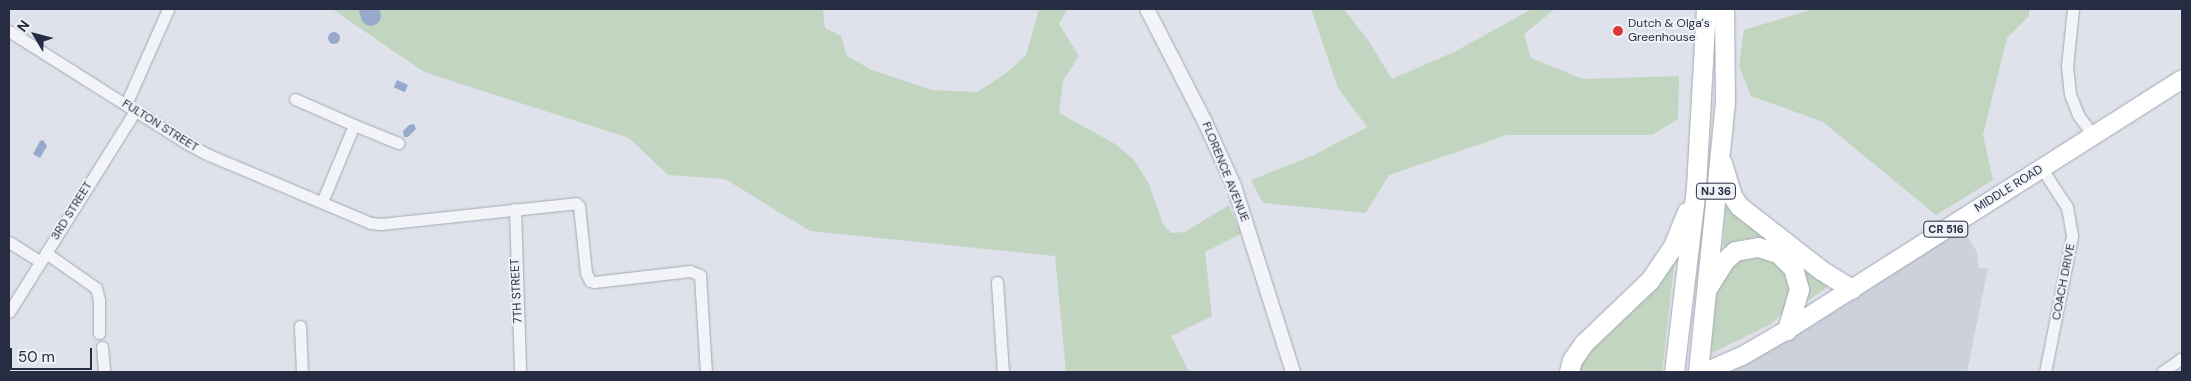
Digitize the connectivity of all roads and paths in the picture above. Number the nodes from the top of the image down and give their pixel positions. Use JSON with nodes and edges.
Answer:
{"nodes":[{"id":1,"x":168,"y":9,"type":"edge"},
{"id":2,"x":1146,"y":9,"type":"edge"},
{"id":3,"x":1706,"y":9,"type":"edge"},
{"id":4,"x":1724,"y":9,"type":"edge"},
{"id":5,"x":2073,"y":9,"type":"edge"},
{"id":6,"x":9,"y":31,"type":"edge"},
{"id":7,"x":2182,"y":78,"type":"edge"},
{"id":8,"x":296,"y":99,"type":"dead end"},
{"id":9,"x":130,"y":108,"type":"junction"},
{"id":10,"x":354,"y":125,"type":"junction"},
{"id":11,"x":2093,"y":135,"type":"junction"},
{"id":12,"x":398,"y":143,"type":"dead end"},
{"id":13,"x":1720,"y":154,"type":"junction"},
{"id":14,"x":2042,"y":168,"type":"junction"},
{"id":15,"x":1696,"y":187,"type":"junction"},
{"id":16,"x":322,"y":202,"type":"junction"},
{"id":17,"x":515,"y":209,"type":"junction"},
{"id":18,"x":9,"y":242,"type":"edge"},
{"id":19,"x":43,"y":257,"type":"junction"},
{"id":20,"x":998,"y":282,"type":"dead end"},
{"id":21,"x":1852,"y":288,"type":"junction"},
{"id":22,"x":1705,"y":293,"type":"junction"},
{"id":23,"x":9,"y":312,"type":"edge"},
{"id":24,"x":300,"y":326,"type":"dead end"},
{"id":25,"x":1786,"y":330,"type":"junction"},
{"id":26,"x":99,"y":333,"type":"dead end"},
{"id":27,"x":102,"y":347,"type":"dead end"},
{"id":28,"x":2182,"y":358,"type":"edge"},
{"id":29,"x":104,"y":372,"type":"edge"},
{"id":30,"x":302,"y":372,"type":"edge"},
{"id":31,"x":520,"y":372,"type":"edge"},
{"id":32,"x":706,"y":372,"type":"edge"},
{"id":33,"x":1003,"y":372,"type":"edge"},
{"id":34,"x":1292,"y":372,"type":"edge"},
{"id":35,"x":1568,"y":372,"type":"edge"},
{"id":36,"x":1674,"y":372,"type":"edge"},
{"id":37,"x":1698,"y":372,"type":"edge"},
{"id":38,"x":1705,"y":372,"type":"edge"},
{"id":39,"x":2045,"y":372,"type":"edge"},
{"id":40,"x":2162,"y":372,"type":"edge"}],
"edges":[{"from":1,"to":9,"type":"street","name":"3RD STREET"},
{"from":2,"to":34,"type":"street","name":"FLORENCE AVENUE"},
{"from":3,"to":15,"type":"highway","number":"NJ 36"},
{"from":4,"to":13,"type":"highway","number":"NJ 36"},
{"from":5,"to":11,"type":"street"},
{"from":6,"to":9,"type":"street","name":"FULTON STREET"},
{"from":7,"to":11,"type":"main road","name":"MIDDLE ROAD","number":"CR 516"},
{"from":8,"to":10,"type":"street"},
{"from":9,"to":16,"type":"street","name":"FULTON STREET"},
{"from":9,"to":19,"type":"street","name":"3RD STREET"},
{"from":10,"to":12,"type":"street"},
{"from":10,"to":16,"type":"street"},
{"from":11,"to":14,"type":"main road","name":"MIDDLE ROAD","number":"CR 516"},
{"from":13,"to":21,"type":"highway"},
{"from":13,"to":22,"type":"highway","number":"NJ 36"},
{"from":14,"to":21,"type":"main road","name":"MIDDLE ROAD","number":"CR 516"},
{"from":14,"to":39,"type":"street","name":"COACH DRIVE"},
{"from":15,"to":35,"type":"highway"},
{"from":15,"to":36,"type":"highway","number":"NJ 36"},
{"from":16,"to":17,"type":"street","name":"FULTON STREET"},
{"from":17,"to":31,"type":"street","name":"7TH STREET"},
{"from":17,"to":32,"type":"street","name":"FULTON STREET"},
{"from":18,"to":19,"type":"street"},
{"from":19,"to":23,"type":"street","name":"3RD STREET"},
{"from":19,"to":26,"type":"street"},
{"from":20,"to":33,"type":"street"},
{"from":21,"to":25,"type":"main road","name":"MIDDLE ROAD","number":"CR 516"},
{"from":22,"to":25,"type":"highway"},
{"from":22,"to":37,"type":"highway","number":"NJ 36"},
{"from":24,"to":30,"type":"street"},
{"from":25,"to":38,"type":"main road","name":"MIDDLE ROAD","number":"CR 516"},
{"from":27,"to":29,"type":"street"},
{"from":28,"to":40,"type":"street"}]}
